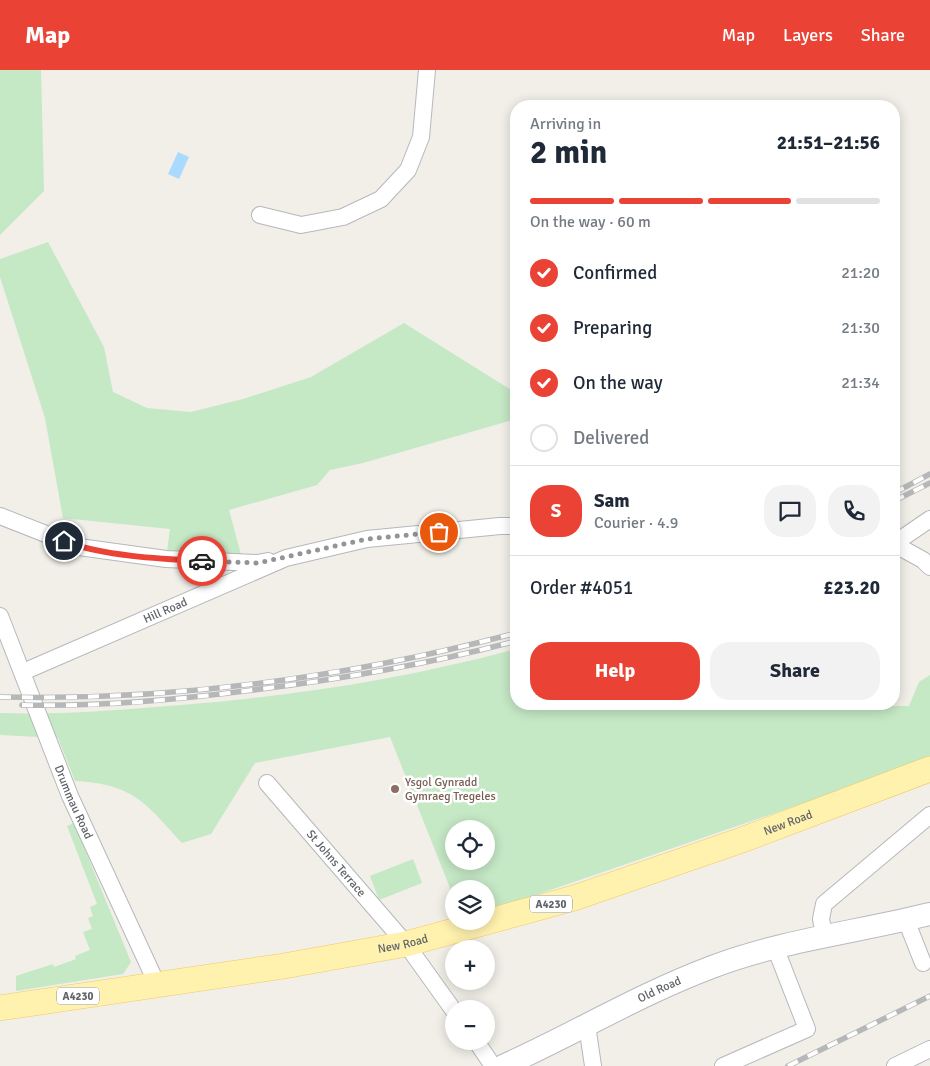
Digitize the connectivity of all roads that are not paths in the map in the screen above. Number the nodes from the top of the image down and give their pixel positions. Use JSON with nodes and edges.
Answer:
{"nodes":[{"id":1,"x":427,"y":70,"type":"edge"},
{"id":2,"x":260,"y":215,"type":"dead end"},
{"id":3,"x":0,"y":516,"type":"edge"},
{"id":4,"x":930,"y":519,"type":"edge"},
{"id":5,"x":510,"y":527,"type":"edge"},
{"id":6,"x":900,"y":539,"type":"edge"},
{"id":7,"x":900,"y":547,"type":"edge"},
{"id":8,"x":286,"y":558,"type":"junction"},
{"id":9,"x":930,"y":567,"type":"edge"},
{"id":10,"x":0,"y":616,"type":"edge"},
{"id":11,"x":23,"y":672,"type":"junction"},
{"id":12,"x":930,"y":769,"type":"edge"},
{"id":13,"x":267,"y":783,"type":"dead end"},
{"id":14,"x":930,"y":815,"type":"edge"},
{"id":15,"x":930,"y":914,"type":"edge"},
{"id":16,"x":906,"y":920,"type":"junction"},
{"id":17,"x":824,"y":935,"type":"junction"},
{"id":18,"x":406,"y":944,"type":"junction"},
{"id":19,"x":775,"y":947,"type":"junction"},
{"id":20,"x":923,"y":963,"type":"dead end"},
{"id":21,"x":157,"y":984,"type":"junction"},
{"id":22,"x":447,"y":1000,"type":"edge"},
{"id":23,"x":0,"y":1008,"type":"edge"},
{"id":24,"x":587,"y":1025,"type":"junction"},
{"id":25,"x":930,"y":1049,"type":"edge"},
{"id":26,"x":482,"y":1050,"type":"edge"},
{"id":27,"x":494,"y":1066,"type":"edge"},
{"id":28,"x":504,"y":1066,"type":"edge"},
{"id":29,"x":593,"y":1066,"type":"edge"},
{"id":30,"x":723,"y":1066,"type":"edge"},
{"id":31,"x":895,"y":1066,"type":"edge"}],
"edges":[{"from":1,"to":2,"type":"street"},
{"from":3,"to":8,"type":"street"},
{"from":4,"to":6,"type":"street"},
{"from":5,"to":8,"type":"street","name":"Hill Road"},
{"from":7,"to":9,"type":"street"},
{"from":8,"to":11,"type":"street","name":"Hill Road"},
{"from":10,"to":11,"type":"street","name":"Drummau Road"},
{"from":11,"to":21,"type":"street","name":"Drummau Road"},
{"from":12,"to":18,"type":"main road","name":"New Road","number":"A4230"},
{"from":13,"to":18,"type":"street","name":"St Johns Terrace"},
{"from":14,"to":17,"type":"street"},
{"from":15,"to":16,"type":"main road","name":"Old Road"},
{"from":16,"to":17,"type":"main road","name":"Old Road"},
{"from":16,"to":20,"type":"street"},
{"from":17,"to":19,"type":"main road","name":"Old Road"},
{"from":18,"to":21,"type":"main road","name":"New Road","number":"A4230"},
{"from":18,"to":22,"type":"street","name":"St Johns Terrace"},
{"from":19,"to":24,"type":"main road","name":"Old Road"},
{"from":19,"to":30,"type":"street"},
{"from":21,"to":23,"type":"main road","name":"New Road","number":"A4230"},
{"from":24,"to":28,"type":"main road","name":"Old Road"},
{"from":24,"to":29,"type":"street"},
{"from":25,"to":31,"type":"street"},
{"from":26,"to":27,"type":"street"}]}
